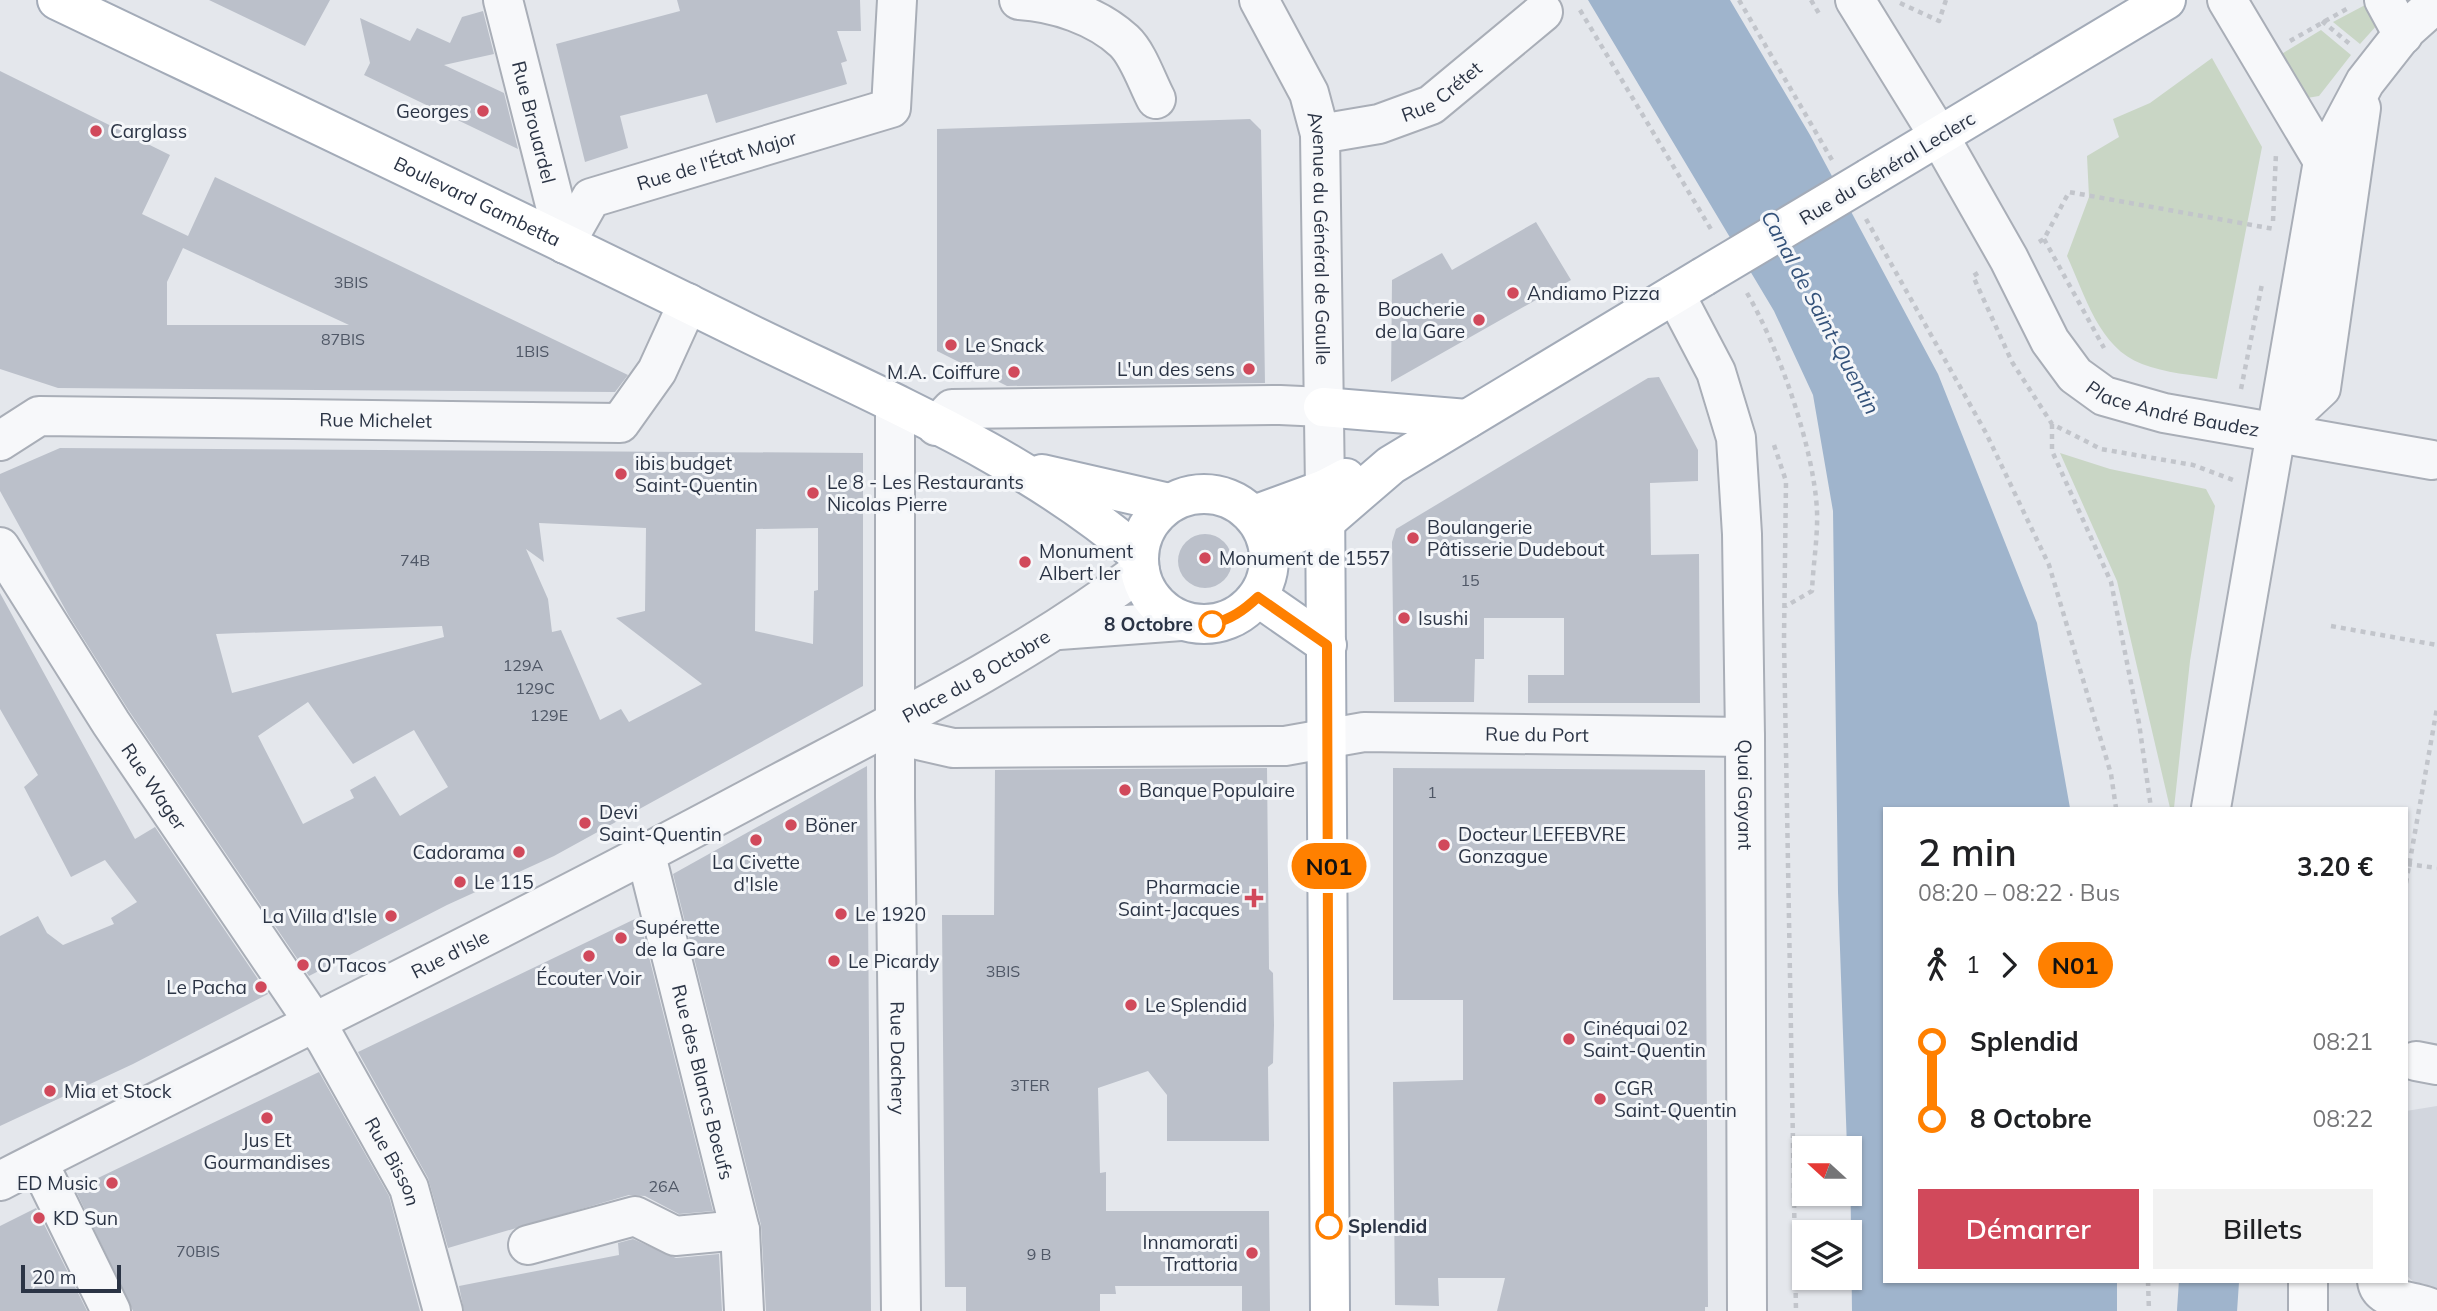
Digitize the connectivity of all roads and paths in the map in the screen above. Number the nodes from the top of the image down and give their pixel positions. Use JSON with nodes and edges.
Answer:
{"nodes":[{"id":1,"x":57,"y":0,"type":"edge"},
{"id":2,"x":503,"y":0,"type":"edge"},
{"id":3,"x":897,"y":0,"type":"edge"},
{"id":4,"x":1019,"y":0,"type":"edge"},
{"id":5,"x":1259,"y":0,"type":"edge"},
{"id":6,"x":1739,"y":0,"type":"edge"},
{"id":7,"x":1946,"y":0,"type":"edge"},
{"id":8,"x":2166,"y":0,"type":"edge"},
{"id":9,"x":2227,"y":0,"type":"edge"},
{"id":10,"x":2435,"y":0,"type":"edge"},
{"id":11,"x":2368,"y":3,"type":"edge"},
{"id":12,"x":1860,"y":9,"type":"edge"},
{"id":13,"x":1543,"y":12,"type":"dead end"},
{"id":14,"x":2403,"y":35,"type":"junction"},
{"id":15,"x":2260,"y":60,"type":"junction"},
{"id":16,"x":2365,"y":82,"type":"junction"},
{"id":17,"x":1156,"y":99,"type":"dead end"},
{"id":18,"x":1320,"y":134,"type":"junction"},
{"id":19,"x":1939,"y":136,"type":"junction"},
{"id":20,"x":2323,"y":161,"type":"junction"},
{"id":21,"x":1855,"y":185,"type":"junction"},
{"id":22,"x":2089,"y":197,"type":"dead end"},
{"id":23,"x":2044,"y":239,"type":"dead end"},
{"id":24,"x":2270,"y":242,"type":"dead end"},
{"id":25,"x":565,"y":244,"type":"junction"},
{"id":26,"x":2262,"y":283,"type":"dead end"},
{"id":27,"x":1689,"y":286,"type":"junction"},
{"id":28,"x":688,"y":303,"type":"junction"},
{"id":29,"x":2105,"y":350,"type":"dead end"},
{"id":30,"x":2231,"y":389,"type":"dead end"},
{"id":31,"x":0,"y":403,"type":"edge"},
{"id":32,"x":895,"y":405,"type":"junction"},
{"id":33,"x":1323,"y":407,"type":"junction"},
{"id":34,"x":39,"y":416,"type":"junction"},
{"id":35,"x":1467,"y":419,"type":"junction"},
{"id":36,"x":2052,"y":424,"type":"dead end"},
{"id":37,"x":936,"y":426,"type":"junction"},
{"id":38,"x":2276,"y":430,"type":"junction"},
{"id":39,"x":0,"y":441,"type":"edge"},
{"id":40,"x":2432,"y":460,"type":"dead end"},
{"id":41,"x":1024,"y":471,"type":"junction"},
{"id":42,"x":1169,"y":503,"type":"junction"},
{"id":43,"x":1326,"y":505,"type":"junction"},
{"id":44,"x":0,"y":547,"type":"edge"},
{"id":45,"x":1263,"y":555,"type":"junction"},
{"id":46,"x":1139,"y":563,"type":"junction"},
{"id":47,"x":1327,"y":586,"type":"junction"},
{"id":48,"x":1786,"y":606,"type":"dead end"},
{"id":49,"x":1181,"y":621,"type":"junction"},
{"id":50,"x":2331,"y":626,"type":"dead end"},
{"id":51,"x":1057,"y":631,"type":"junction"},
{"id":52,"x":1327,"y":645,"type":"junction"},
{"id":53,"x":2437,"y":645,"type":"edge"},
{"id":54,"x":2437,"y":708,"type":"edge"},
{"id":55,"x":895,"y":721,"type":"junction"},
{"id":56,"x":1745,"y":737,"type":"junction"},
{"id":57,"x":1328,"y":741,"type":"junction"},
{"id":58,"x":2116,"y":807,"type":"edge"},
{"id":59,"x":2151,"y":807,"type":"edge"},
{"id":60,"x":2211,"y":807,"type":"edge"},
{"id":61,"x":646,"y":855,"type":"junction"},
{"id":62,"x":2408,"y":864,"type":"edge"},
{"id":63,"x":2437,"y":868,"type":"edge"},
{"id":64,"x":315,"y":1025,"type":"junction"},
{"id":65,"x":38,"y":1162,"type":"junction"},
{"id":66,"x":0,"y":1181,"type":"edge"},
{"id":67,"x":740,"y":1230,"type":"junction"},
{"id":68,"x":528,"y":1245,"type":"dead end"},
{"id":69,"x":2148,"y":1283,"type":"edge"},
{"id":70,"x":2308,"y":1283,"type":"edge"},
{"id":71,"x":2381,"y":1296,"type":"edge"},
{"id":72,"x":111,"y":1311,"type":"edge"},
{"id":73,"x":443,"y":1311,"type":"edge"},
{"id":74,"x":744,"y":1311,"type":"edge"},
{"id":75,"x":901,"y":1311,"type":"edge"},
{"id":76,"x":1330,"y":1311,"type":"edge"},
{"id":77,"x":1747,"y":1311,"type":"edge"},
{"id":78,"x":1796,"y":1311,"type":"edge"},
{"id":79,"x":2149,"y":1311,"type":"edge"},
{"id":80,"x":2308,"y":1311,"type":"edge"},
{"id":81,"x":2436,"y":1311,"type":"edge"}],
"edges":[{"from":1,"to":25,"type":"main road","name":"Boulevard Gambetta"},
{"from":2,"to":25,"type":"street","name":"Rue Brouardel"},
{"from":3,"to":25,"type":"street","name":"Rue de l'État Major"},
{"from":4,"to":17,"type":"street"},
{"from":5,"to":18,"type":"street","name":"Avenue du Général de Gaulle"},
{"from":6,"to":21,"type":"path"},
{"from":7,"to":12,"type":"path"},
{"from":8,"to":19,"type":"main road","name":"Rue du Général Leclerc"},
{"from":9,"to":15,"type":"street"},
{"from":10,"to":14,"type":"street","name":"Place André Baudez"},
{"from":11,"to":14,"type":"street"},
{"from":11,"to":15,"type":"path"},
{"from":12,"to":19,"type":"street","name":"Place André Baudez"},
{"from":13,"to":18,"type":"street","name":"Rue Crétet"},
{"from":14,"to":16,"type":"street","name":"Place André Baudez"},
{"from":15,"to":20,"type":"street"},
{"from":16,"to":20,"type":"street","name":"Place André Baudez"},
{"from":16,"to":38,"type":"street"},
{"from":18,"to":33,"type":"street","name":"Avenue du Général de Gaulle"},
{"from":19,"to":21,"type":"main road","name":"Rue du Général Leclerc"},
{"from":19,"to":38,"type":"street","name":"Place André Baudez"},
{"from":20,"to":38,"type":"street","name":"Place André Baudez"},
{"from":21,"to":27,"type":"main road","name":"Rue du Général Leclerc","bridge":true},
{"from":21,"to":58,"type":"path"},
{"from":22,"to":24,"type":"path"},
{"from":23,"to":29,"type":"path"},
{"from":25,"to":28,"type":"main road","name":"Boulevard Gambetta"},
{"from":26,"to":30,"type":"path"},
{"from":27,"to":35,"type":"main road","name":"Rue du Général Leclerc"},
{"from":27,"to":56,"type":"street","name":"Quai Gayant"},
{"from":28,"to":32,"type":"main road","name":"Boulevard Gambetta"},
{"from":28,"to":34,"type":"street","name":"Rue Michelet"},
{"from":31,"to":34,"type":"street"},
{"from":32,"to":37,"type":"main road"},
{"from":32,"to":55,"type":"street","name":"Rue Dachery"},
{"from":33,"to":35,"type":"main road"},
{"from":33,"to":37,"type":"street"},
{"from":33,"to":43,"type":"street","name":"Avenue du Général de Gaulle"},
{"from":34,"to":39,"type":"street"},
{"from":35,"to":43,"type":"main road","name":"Rue du Général Leclerc"},
{"from":36,"to":59,"type":"path"},
{"from":37,"to":41,"type":"main road"},
{"from":38,"to":40,"type":"street"},
{"from":38,"to":60,"type":"street"},
{"from":41,"to":42,"type":"main road"},
{"from":41,"to":46,"type":"main road"},
{"from":42,"to":45,"type":"main road"},
{"from":42,"to":46,"type":"main road"},
{"from":43,"to":45,"type":"main road","name":"Rue du Général Leclerc"},
{"from":43,"to":47,"type":"main road"},
{"from":44,"to":64,"type":"street","name":"Rue Wager"},
{"from":45,"to":47,"type":"main road"},
{"from":45,"to":49,"type":"main road","name":"Place du 8 Octobre"},
{"from":45,"to":52,"type":"main road"},
{"from":46,"to":49,"type":"main road"},
{"from":46,"to":51,"type":"street","name":"Place du 8 Octobre"},
{"from":47,"to":52,"type":"main road"},
{"from":48,"to":78,"type":"path"},
{"from":49,"to":51,"type":"street","name":"Place du 8 Octobre"},
{"from":50,"to":53,"type":"path"},
{"from":51,"to":55,"type":"street","name":"Place du 8 Octobre"},
{"from":52,"to":57,"type":"main road"},
{"from":54,"to":62,"type":"path"},
{"from":55,"to":57,"type":"street","name":"Rue du Port"},
{"from":55,"to":61,"type":"street","name":"Rue d'Isle"},
{"from":55,"to":75,"type":"street","name":"Rue Dachery"},
{"from":56,"to":57,"type":"street","name":"Rue du Port"},
{"from":56,"to":77,"type":"street","name":"Quai Gayant"},
{"from":57,"to":76,"type":"main road"},
{"from":61,"to":64,"type":"street","name":"Rue d'Isle"},
{"from":61,"to":67,"type":"street","name":"Rue des Blancs Boeufs"},
{"from":62,"to":63,"type":"path"},
{"from":64,"to":65,"type":"street","name":"Rue d'Isle"},
{"from":64,"to":73,"type":"street","name":"Rue Bisson"},
{"from":65,"to":66,"type":"street","name":"Rue d'Isle"},
{"from":65,"to":72,"type":"street"},
{"from":67,"to":68,"type":"street"},
{"from":67,"to":74,"type":"street","name":"Rue des Blancs Boeufs"},
{"from":69,"to":79,"type":"path"},
{"from":70,"to":80,"type":"street"},
{"from":71,"to":81,"type":"street"}]}
